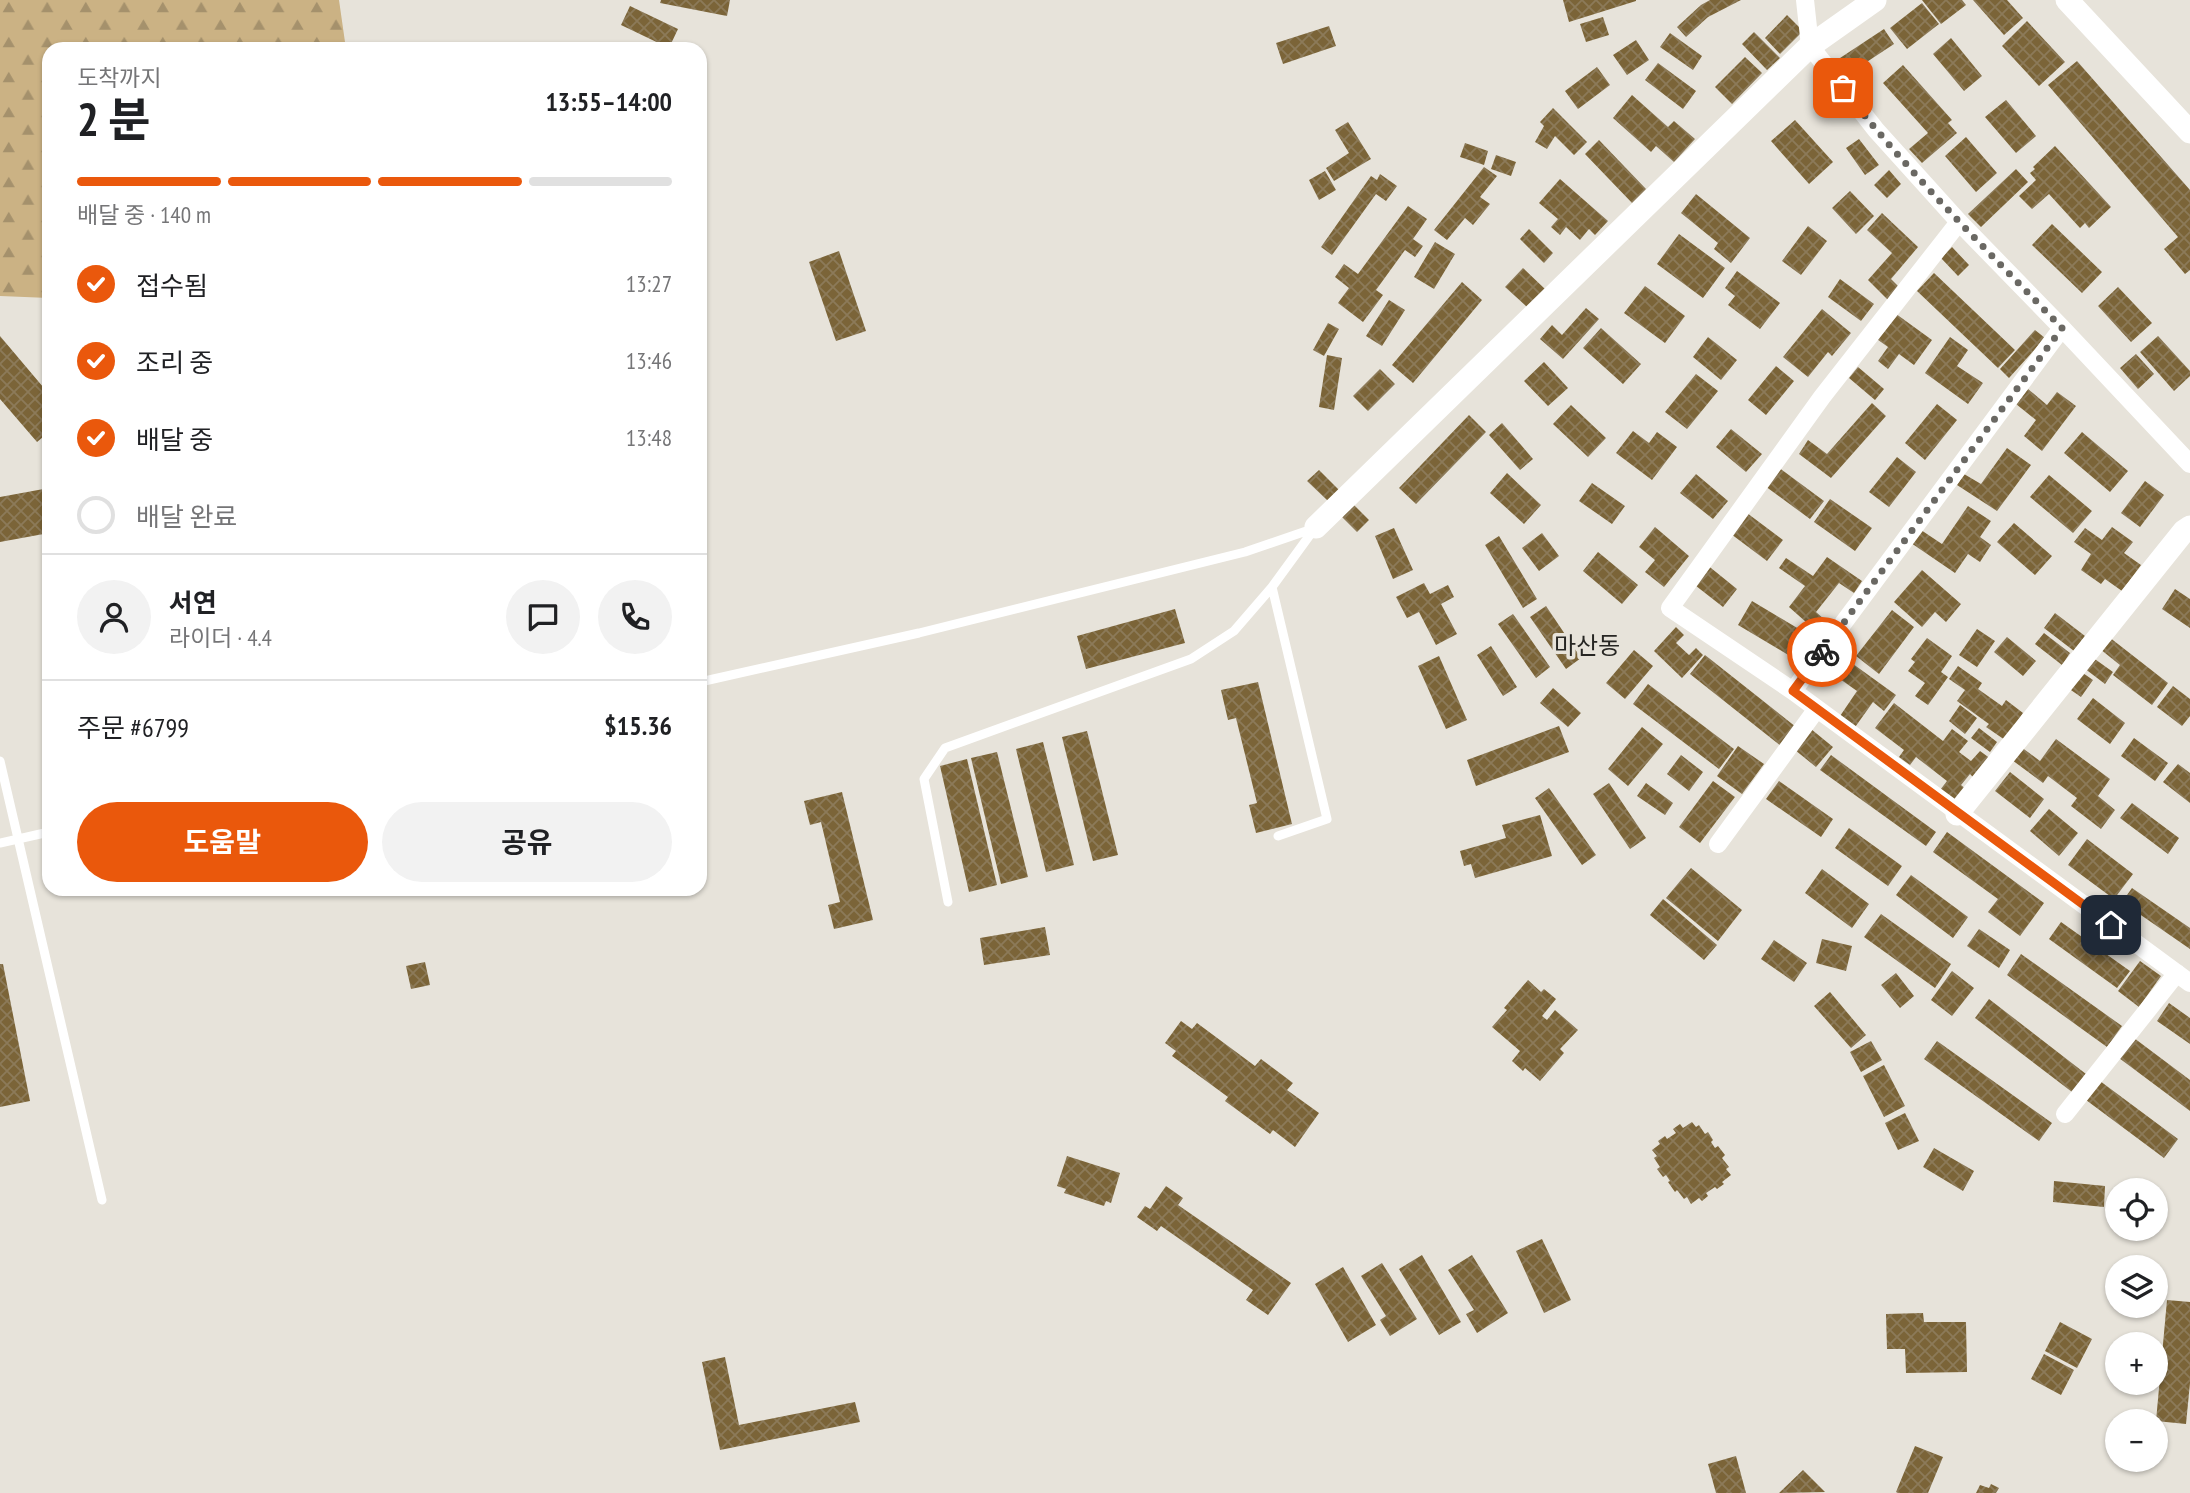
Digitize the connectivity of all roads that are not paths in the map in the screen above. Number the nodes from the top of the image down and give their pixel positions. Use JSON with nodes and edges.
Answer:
{"nodes":[{"id":1,"x":1805,"y":0,"type":"edge"},
{"id":2,"x":1875,"y":0,"type":"edge"},
{"id":3,"x":2067,"y":0,"type":"edge"},
{"id":4,"x":1810,"y":46,"type":"junction"},
{"id":5,"x":2190,"y":132,"type":"edge"},
{"id":6,"x":1959,"y":222,"type":"junction"},
{"id":7,"x":2062,"y":328,"type":"junction"},
{"id":8,"x":2190,"y":464,"type":"edge"},
{"id":9,"x":1317,"y":527,"type":"junction"},
{"id":10,"x":2190,"y":527,"type":"edge"},
{"id":11,"x":1272,"y":587,"type":"junction"},
{"id":12,"x":707,"y":680,"type":"edge"},
{"id":13,"x":1793,"y":691,"type":"junction"},
{"id":14,"x":1816,"y":710,"type":"junction"},
{"id":15,"x":0,"y":761,"type":"edge"},
{"id":16,"x":1957,"y":814,"type":"junction"},
{"id":17,"x":42,"y":834,"type":"edge"},
{"id":18,"x":1278,"y":836,"type":"dead end"},
{"id":19,"x":18,"y":839,"type":"junction"},
{"id":20,"x":0,"y":843,"type":"edge"},
{"id":21,"x":1718,"y":844,"type":"dead end"},
{"id":22,"x":948,"y":902,"type":"dead end"},
{"id":23,"x":2183,"y":978,"type":"edge"},
{"id":24,"x":2065,"y":1114,"type":"dead end"},
{"id":25,"x":102,"y":1200,"type":"dead end"}],
"edges":[{"from":1,"to":4,"type":"street"},
{"from":2,"to":4,"type":"street"},
{"from":3,"to":5,"type":"street"},
{"from":4,"to":6,"type":"street"},
{"from":4,"to":9,"type":"street"},
{"from":6,"to":7,"type":"street"},
{"from":6,"to":13,"type":"street"},
{"from":7,"to":8,"type":"street"},
{"from":7,"to":13,"type":"street"},
{"from":9,"to":11,"type":"lane"},
{"from":9,"to":12,"type":"lane"},
{"from":10,"to":16,"type":"street"},
{"from":11,"to":18,"type":"lane"},
{"from":11,"to":22,"type":"lane"},
{"from":13,"to":14,"type":"street"},
{"from":14,"to":16,"type":"street"},
{"from":14,"to":21,"type":"street"},
{"from":15,"to":19,"type":"lane"},
{"from":16,"to":23,"type":"street"},
{"from":17,"to":19,"type":"lane"},
{"from":19,"to":20,"type":"lane"},
{"from":19,"to":25,"type":"lane"},
{"from":23,"to":24,"type":"street"}]}
